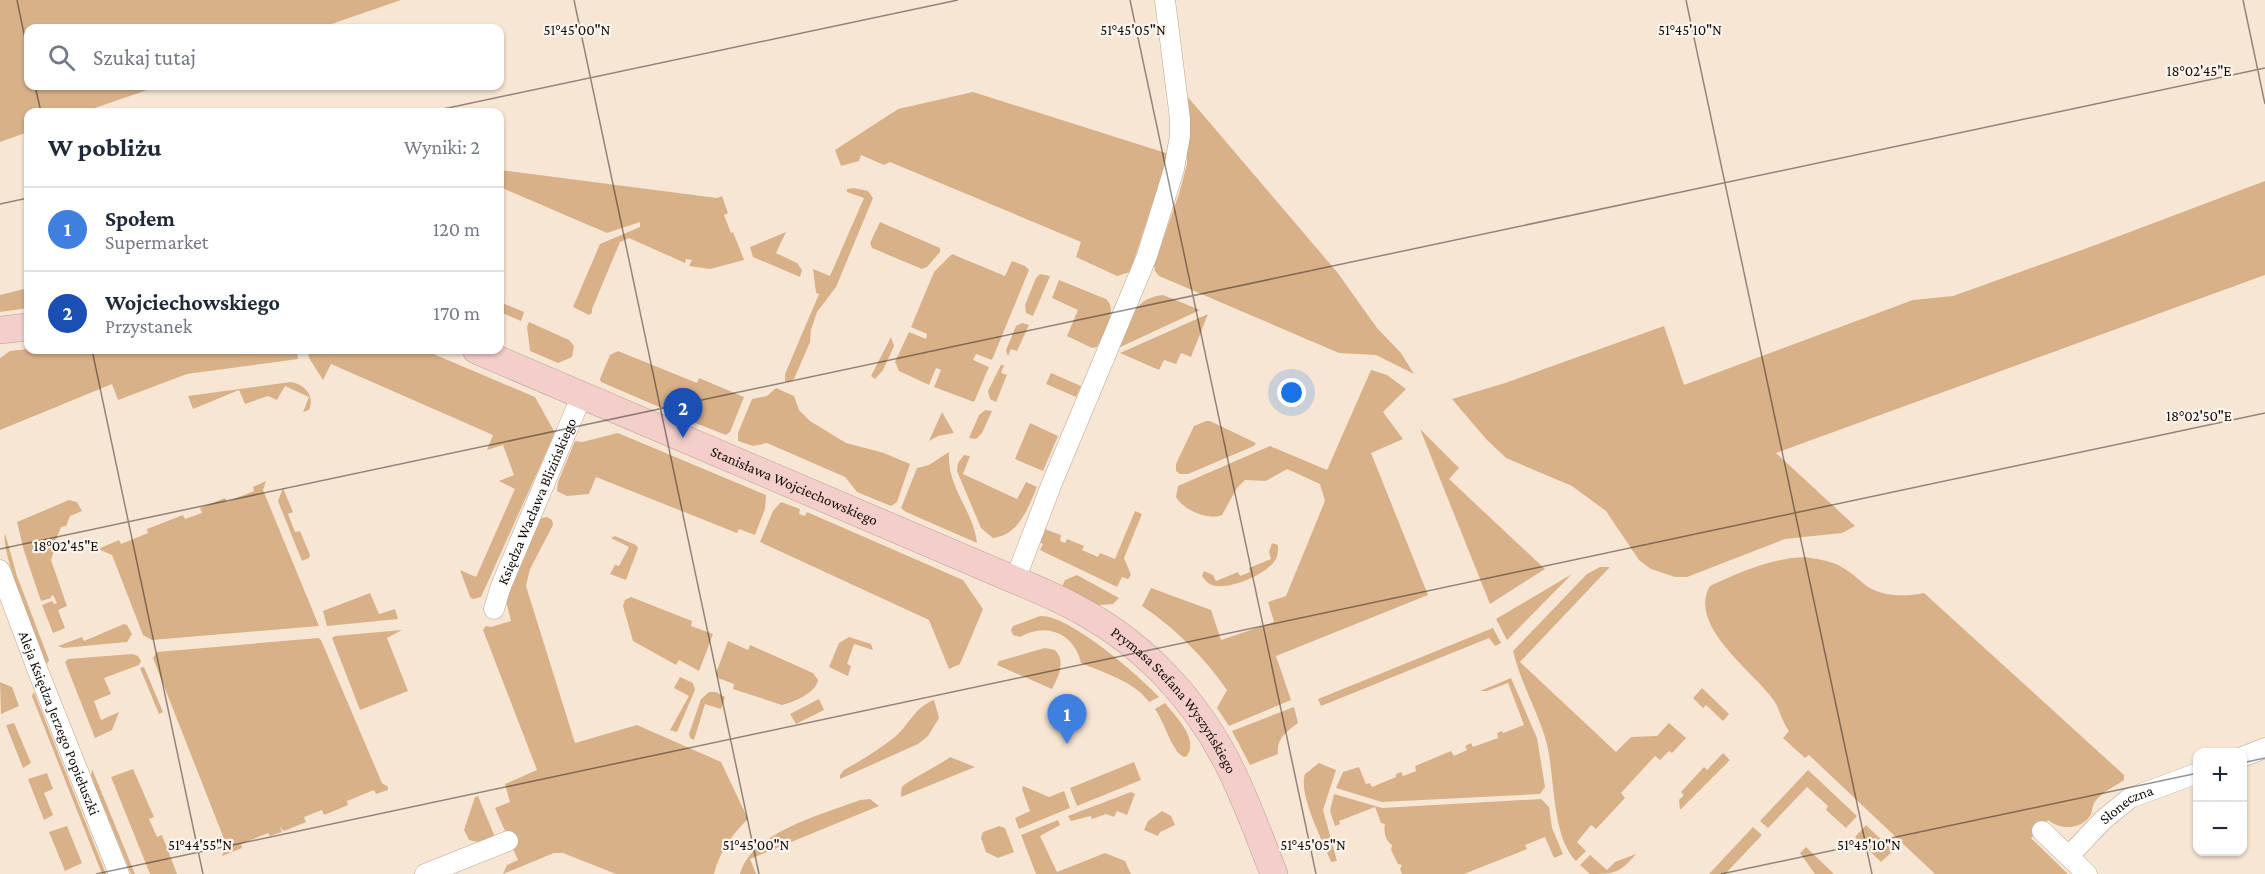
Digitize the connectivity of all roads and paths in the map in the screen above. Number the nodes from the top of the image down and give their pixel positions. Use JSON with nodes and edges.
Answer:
{"nodes":[{"id":1,"x":1165,"y":0,"type":"edge"},
{"id":2,"x":24,"y":327,"type":"edge"},
{"id":3,"x":0,"y":330,"type":"edge"},
{"id":4,"x":485,"y":354,"type":"edge"},
{"id":5,"x":582,"y":395,"type":"junction"},
{"id":6,"x":0,"y":570,"type":"edge"},
{"id":7,"x":1015,"y":580,"type":"junction"},
{"id":8,"x":494,"y":609,"type":"dead end"},
{"id":9,"x":2265,"y":748,"type":"edge"},
{"id":10,"x":2247,"y":755,"type":"edge"},
{"id":11,"x":2193,"y":775,"type":"edge"},
{"id":12,"x":2042,"y":831,"type":"dead end"},
{"id":13,"x":508,"y":841,"type":"dead end"},
{"id":14,"x":2069,"y":856,"type":"junction"},
{"id":15,"x":118,"y":874,"type":"edge"},
{"id":16,"x":424,"y":874,"type":"edge"},
{"id":17,"x":1274,"y":874,"type":"edge"},
{"id":18,"x":2087,"y":874,"type":"edge"}],
"edges":[{"from":1,"to":7,"type":"street"},
{"from":2,"to":3,"type":"street"},
{"from":4,"to":5,"type":"street","name":"Stanisława Wojciechowskiego"},
{"from":5,"to":7,"type":"street","name":"Stanisława Wojciechowskiego"},
{"from":5,"to":8,"type":"street","name":"Księdza Wacława Blizińskiego"},
{"from":6,"to":15,"type":"street","name":"Aleja Księdza Jerzego Popiełuszki"},
{"from":7,"to":17,"type":"street","name":"Prymasa Stefana Wyszyńskiego"},
{"from":9,"to":10,"type":"street"},
{"from":11,"to":14,"type":"street","name":"Słoneczna"},
{"from":12,"to":14,"type":"street"},
{"from":13,"to":16,"type":"street"},
{"from":14,"to":18,"type":"street"}]}
